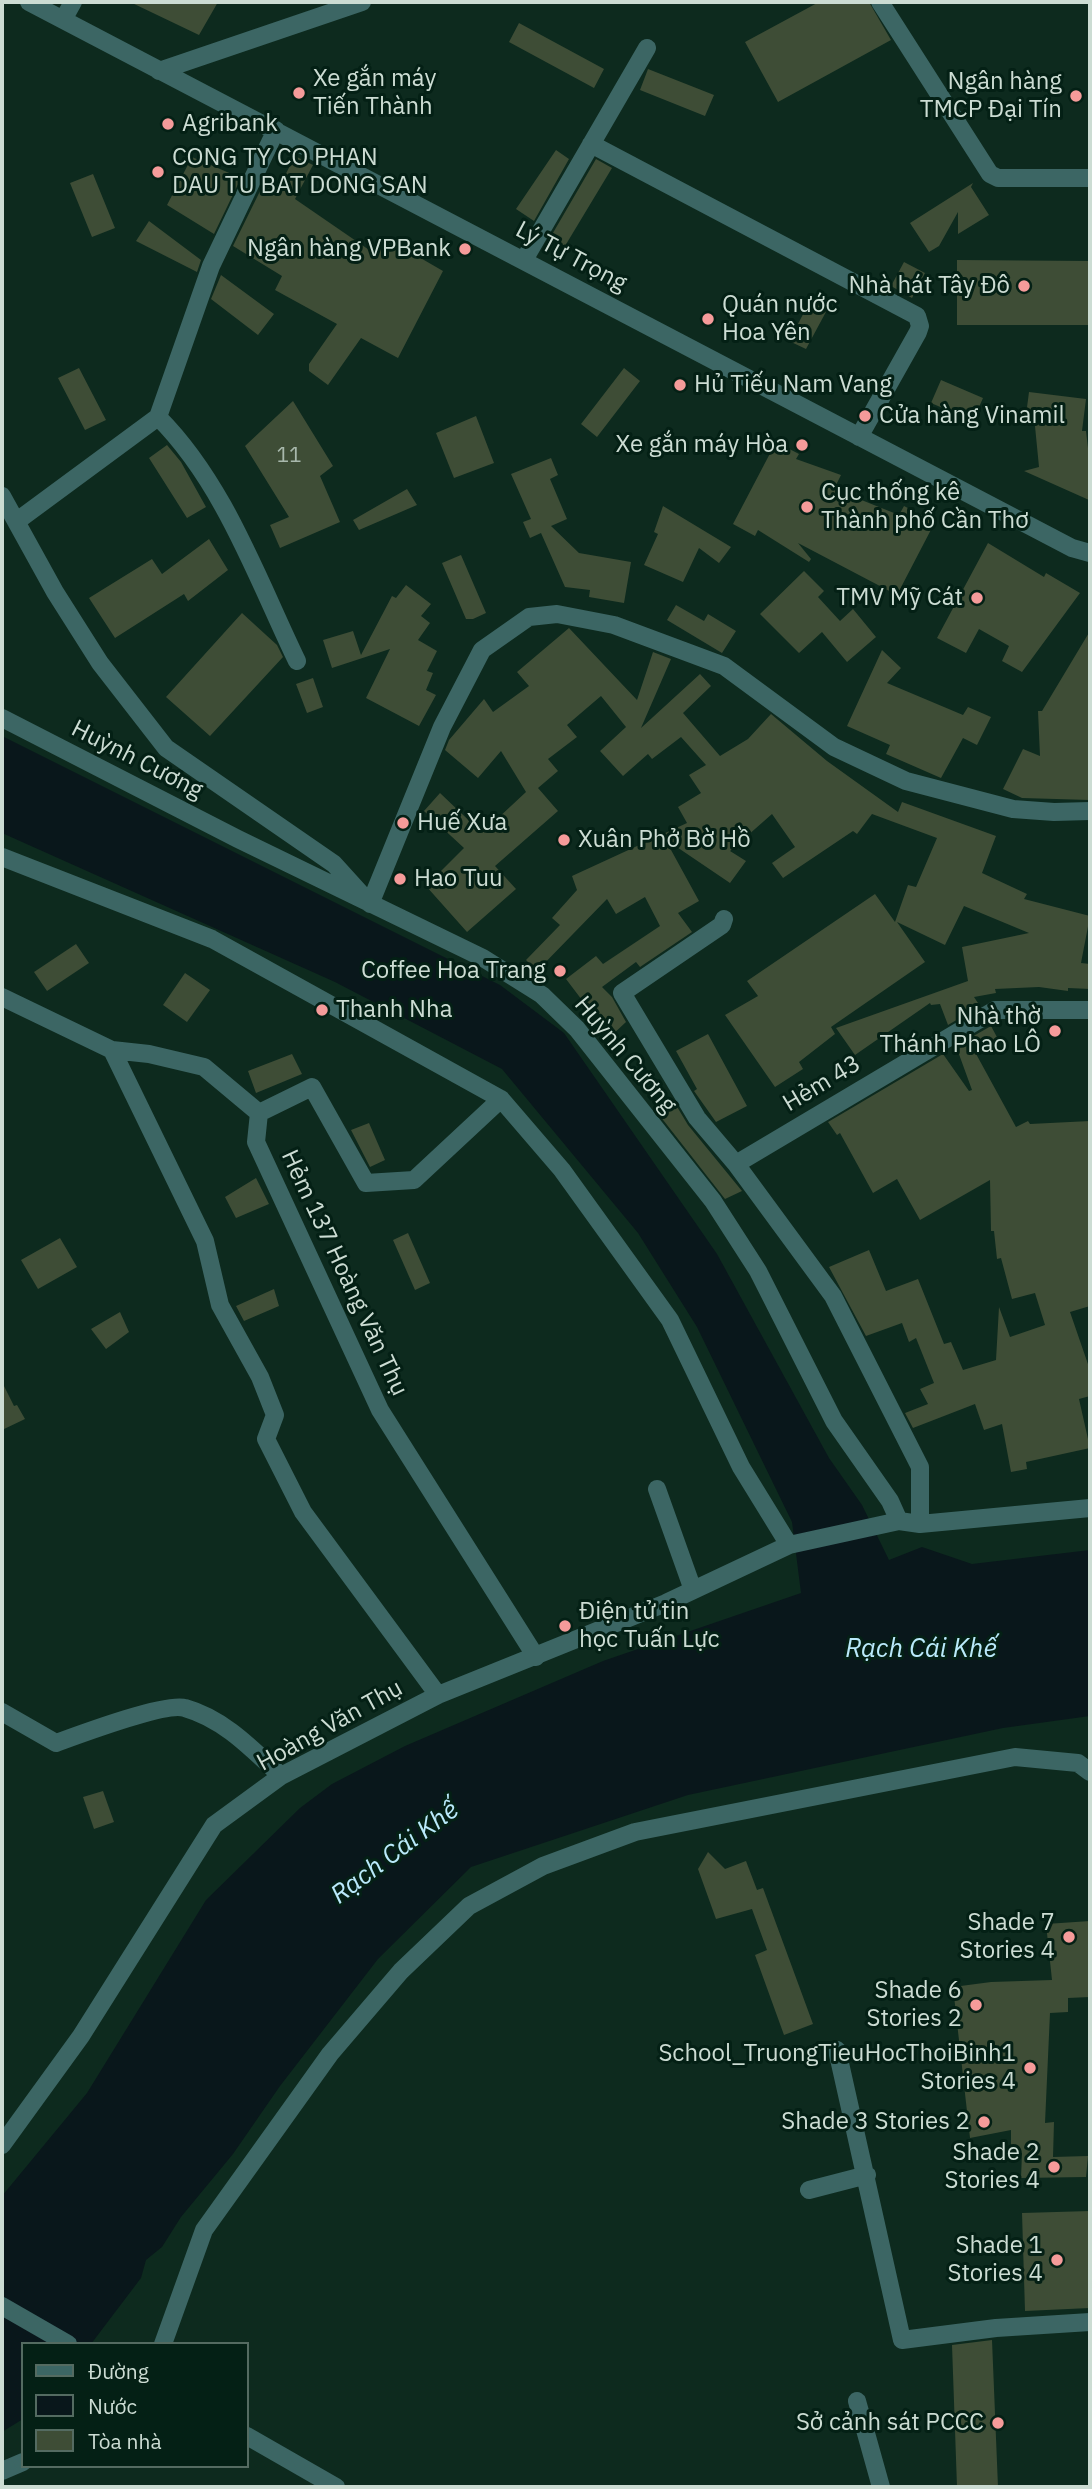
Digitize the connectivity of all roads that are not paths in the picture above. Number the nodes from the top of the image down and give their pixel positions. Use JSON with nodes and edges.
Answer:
{"nodes":[{"id":1,"x":29,"y":2,"type":"edge"},
{"id":2,"x":73,"y":2,"type":"edge"},
{"id":3,"x":362,"y":2,"type":"edge"},
{"id":4,"x":880,"y":2,"type":"edge"},
{"id":5,"x":63,"y":20,"type":"junction"},
{"id":6,"x":647,"y":48,"type":"dead end"},
{"id":7,"x":159,"y":71,"type":"junction"},
{"id":8,"x":276,"y":130,"type":"junction"},
{"id":9,"x":591,"y":144,"type":"junction"},
{"id":10,"x":1090,"y":178,"type":"edge"},
{"id":11,"x":524,"y":260,"type":"junction"},
{"id":12,"x":158,"y":417,"type":"junction"},
{"id":13,"x":859,"y":437,"type":"junction"},
{"id":14,"x":2,"y":496,"type":"edge"},
{"id":15,"x":17,"y":520,"type":"junction"},
{"id":16,"x":1090,"y":553,"type":"edge"},
{"id":17,"x":297,"y":661,"type":"dead end"},
{"id":18,"x":2,"y":718,"type":"edge"},
{"id":19,"x":1090,"y":811,"type":"edge"},
{"id":20,"x":2,"y":857,"type":"edge"},
{"id":21,"x":370,"y":904,"type":"junction"},
{"id":22,"x":724,"y":919,"type":"dead end"},
{"id":23,"x":2,"y":996,"type":"edge"},
{"id":24,"x":1090,"y":1010,"type":"edge"},
{"id":25,"x":112,"y":1051,"type":"junction"},
{"id":26,"x":501,"y":1099,"type":"junction"},
{"id":27,"x":259,"y":1113,"type":"junction"},
{"id":28,"x":736,"y":1164,"type":"junction"},
{"id":29,"x":657,"y":1489,"type":"dead end"},
{"id":30,"x":1090,"y":1508,"type":"edge"},
{"id":31,"x":899,"y":1521,"type":"junction"},
{"id":32,"x":920,"y":1524,"type":"junction"},
{"id":33,"x":789,"y":1545,"type":"junction"},
{"id":34,"x":693,"y":1590,"type":"junction"},
{"id":35,"x":536,"y":1657,"type":"junction"},
{"id":36,"x":438,"y":1695,"type":"junction"},
{"id":37,"x":2,"y":1712,"type":"edge"},
{"id":38,"x":1090,"y":1772,"type":"edge"},
{"id":39,"x":281,"y":1776,"type":"junction"},
{"id":40,"x":837,"y":2050,"type":"dead end"},
{"id":41,"x":2,"y":2146,"type":"edge"},
{"id":42,"x":867,"y":2175,"type":"junction"},
{"id":43,"x":809,"y":2190,"type":"dead end"},
{"id":44,"x":2,"y":2306,"type":"edge"},
{"id":45,"x":1090,"y":2322,"type":"edge"},
{"id":46,"x":65,"y":2342,"type":"edge"},
{"id":47,"x":164,"y":2342,"type":"edge"},
{"id":48,"x":857,"y":2401,"type":"dead end"},
{"id":49,"x":248,"y":2437,"type":"edge"},
{"id":50,"x":21,"y":2463,"type":"edge"},
{"id":51,"x":2,"y":2471,"type":"edge"},
{"id":52,"x":336,"y":2487,"type":"edge"},
{"id":53,"x":881,"y":2487,"type":"edge"}],
"edges":[{"from":1,"to":5,"type":"street","name":"Lý Tự Trọng"},
{"from":2,"to":5,"type":"street"},
{"from":3,"to":7,"type":"street"},
{"from":4,"to":10,"type":"street"},
{"from":5,"to":7,"type":"street","name":"Lý Tự Trọng"},
{"from":6,"to":9,"type":"street"},
{"from":7,"to":8,"type":"street","name":"Lý Tự Trọng"},
{"from":8,"to":11,"type":"street","name":"Lý Tự Trọng"},
{"from":8,"to":12,"type":"street"},
{"from":9,"to":11,"type":"street"},
{"from":9,"to":13,"type":"street"},
{"from":11,"to":13,"type":"street","name":"Lý Tự Trọng"},
{"from":12,"to":15,"type":"street"},
{"from":12,"to":17,"type":"street"},
{"from":13,"to":16,"type":"street","name":"Lý Tự Trọng"},
{"from":14,"to":15,"type":"street"},
{"from":15,"to":21,"type":"street"},
{"from":18,"to":21,"type":"street","name":"Huỳnh Cương"},
{"from":19,"to":21,"type":"street"},
{"from":20,"to":26,"type":"street"},
{"from":21,"to":31,"type":"street","name":"Huỳnh Cương"},
{"from":22,"to":28,"type":"street"},
{"from":23,"to":25,"type":"street"},
{"from":24,"to":28,"type":"street","name":"Hẻm 43"},
{"from":25,"to":27,"type":"street"},
{"from":25,"to":36,"type":"street"},
{"from":26,"to":27,"type":"street"},
{"from":26,"to":33,"type":"street"},
{"from":27,"to":35,"type":"street","name":"Hẻm 137 Hoàng Văn Thụ"},
{"from":28,"to":32,"type":"street"},
{"from":29,"to":34,"type":"street"},
{"from":30,"to":32,"type":"street"},
{"from":31,"to":32,"type":"street"},
{"from":31,"to":33,"type":"street","name":"Hoàng Văn Thụ"},
{"from":33,"to":34,"type":"street","name":"Hoàng Văn Thụ"},
{"from":34,"to":35,"type":"street","name":"Hoàng Văn Thụ"},
{"from":35,"to":36,"type":"street","name":"Hoàng Văn Thụ"},
{"from":36,"to":39,"type":"street","name":"Hoàng Văn Thụ"},
{"from":37,"to":39,"type":"street"},
{"from":38,"to":47,"type":"street"},
{"from":39,"to":41,"type":"street","name":"Hoàng Văn Thụ"},
{"from":40,"to":42,"type":"street"},
{"from":42,"to":43,"type":"street"},
{"from":42,"to":45,"type":"street"},
{"from":44,"to":46,"type":"street"},
{"from":48,"to":53,"type":"street"},
{"from":49,"to":52,"type":"street"},
{"from":50,"to":51,"type":"street"}]}
